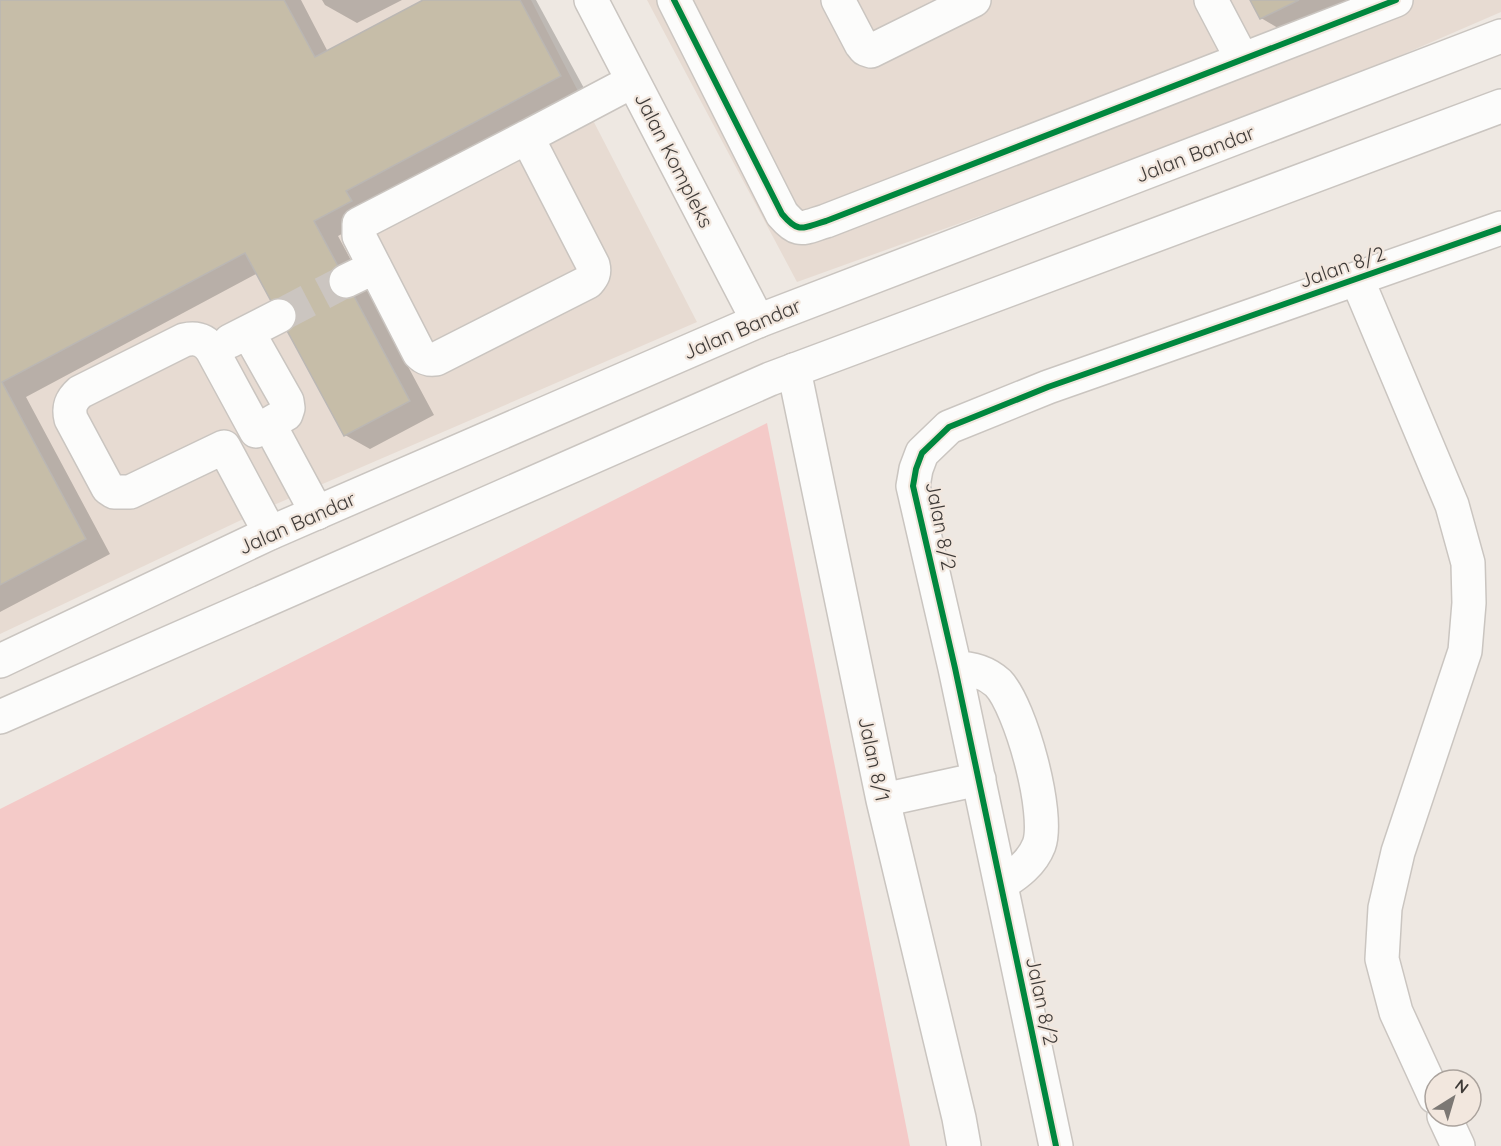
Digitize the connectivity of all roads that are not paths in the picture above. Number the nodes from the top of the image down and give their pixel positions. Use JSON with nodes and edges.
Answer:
{"nodes":[{"id":1,"x":591,"y":0,"type":"edge"},
{"id":2,"x":674,"y":0,"type":"edge"},
{"id":3,"x":838,"y":0,"type":"edge"},
{"id":4,"x":974,"y":0,"type":"edge"},
{"id":5,"x":1211,"y":0,"type":"edge"},
{"id":6,"x":1396,"y":0,"type":"edge"},
{"id":7,"x":1501,"y":36,"type":"edge"},
{"id":8,"x":1242,"y":58,"type":"junction"},
{"id":9,"x":633,"y":81,"type":"junction"},
{"id":10,"x":1501,"y":106,"type":"edge"},
{"id":11,"x":527,"y":136,"type":"junction"},
{"id":12,"x":1501,"y":228,"type":"edge"},
{"id":13,"x":1357,"y":279,"type":"junction"},
{"id":14,"x":758,"y":321,"type":"junction"},
{"id":15,"x":283,"y":323,"type":"tunnel mouth"},
{"id":16,"x":252,"y":340,"type":"junction"},
{"id":17,"x":212,"y":351,"type":"junction"},
{"id":18,"x":794,"y":370,"type":"junction"},
{"id":19,"x":262,"y":428,"type":"junction"},
{"id":20,"x":224,"y":447,"type":"junction"},
{"id":21,"x":317,"y":513,"type":"junction"},
{"id":22,"x":270,"y":533,"type":"junction"},
{"id":23,"x":0,"y":661,"type":"edge"},
{"id":24,"x":955,"y":668,"type":"junction"},
{"id":25,"x":0,"y":717,"type":"edge"},
{"id":26,"x":979,"y":780,"type":"junction"},
{"id":27,"x":883,"y":800,"type":"junction"},
{"id":28,"x":1001,"y":884,"type":"junction"},
{"id":29,"x":1423,"y":1071,"type":"edge"},
{"id":30,"x":1450,"y":1128,"type":"edge"},
{"id":31,"x":964,"y":1146,"type":"edge"},
{"id":32,"x":1056,"y":1146,"type":"edge"},
{"id":33,"x":1458,"y":1146,"type":"edge"}],
"edges":[{"from":1,"to":9,"type":"street","name":"Jalan Kompleks"},
{"from":2,"to":8,"type":"street"},
{"from":3,"to":4,"type":"street"},
{"from":5,"to":8,"type":"street"},
{"from":6,"to":8,"type":"street"},
{"from":7,"to":14,"type":"street","name":"Jalan Bandar"},
{"from":9,"to":11,"type":"street"},
{"from":9,"to":14,"type":"street","name":"Jalan Kompleks"},
{"from":10,"to":18,"type":"street"},
{"from":11,"to":11,"type":"street"},
{"from":12,"to":13,"type":"street","name":"Jalan 8/2"},
{"from":13,"to":24,"type":"street","name":"Jalan 8/2"},
{"from":13,"to":29,"type":"street"},
{"from":14,"to":21,"type":"street","name":"Jalan Bandar"},
{"from":15,"to":16,"type":"street"},
{"from":16,"to":17,"type":"street"},
{"from":16,"to":19,"type":"street"},
{"from":17,"to":19,"type":"street"},
{"from":17,"to":20,"type":"street"},
{"from":18,"to":25,"type":"street"},
{"from":18,"to":27,"type":"street","name":"Jalan 8/1"},
{"from":19,"to":20,"type":"street"},
{"from":19,"to":21,"type":"street"},
{"from":20,"to":22,"type":"street"},
{"from":21,"to":22,"type":"street","name":"Jalan Bandar"},
{"from":22,"to":23,"type":"street","name":"Jalan Bandar"},
{"from":24,"to":26,"type":"street","name":"Jalan 8/2"},
{"from":24,"to":28,"type":"street"},
{"from":26,"to":27,"type":"street"},
{"from":26,"to":28,"type":"street","name":"Jalan 8/2"},
{"from":27,"to":31,"type":"street","name":"Jalan 8/1"},
{"from":28,"to":32,"type":"street","name":"Jalan 8/2"},
{"from":30,"to":33,"type":"street"}]}
